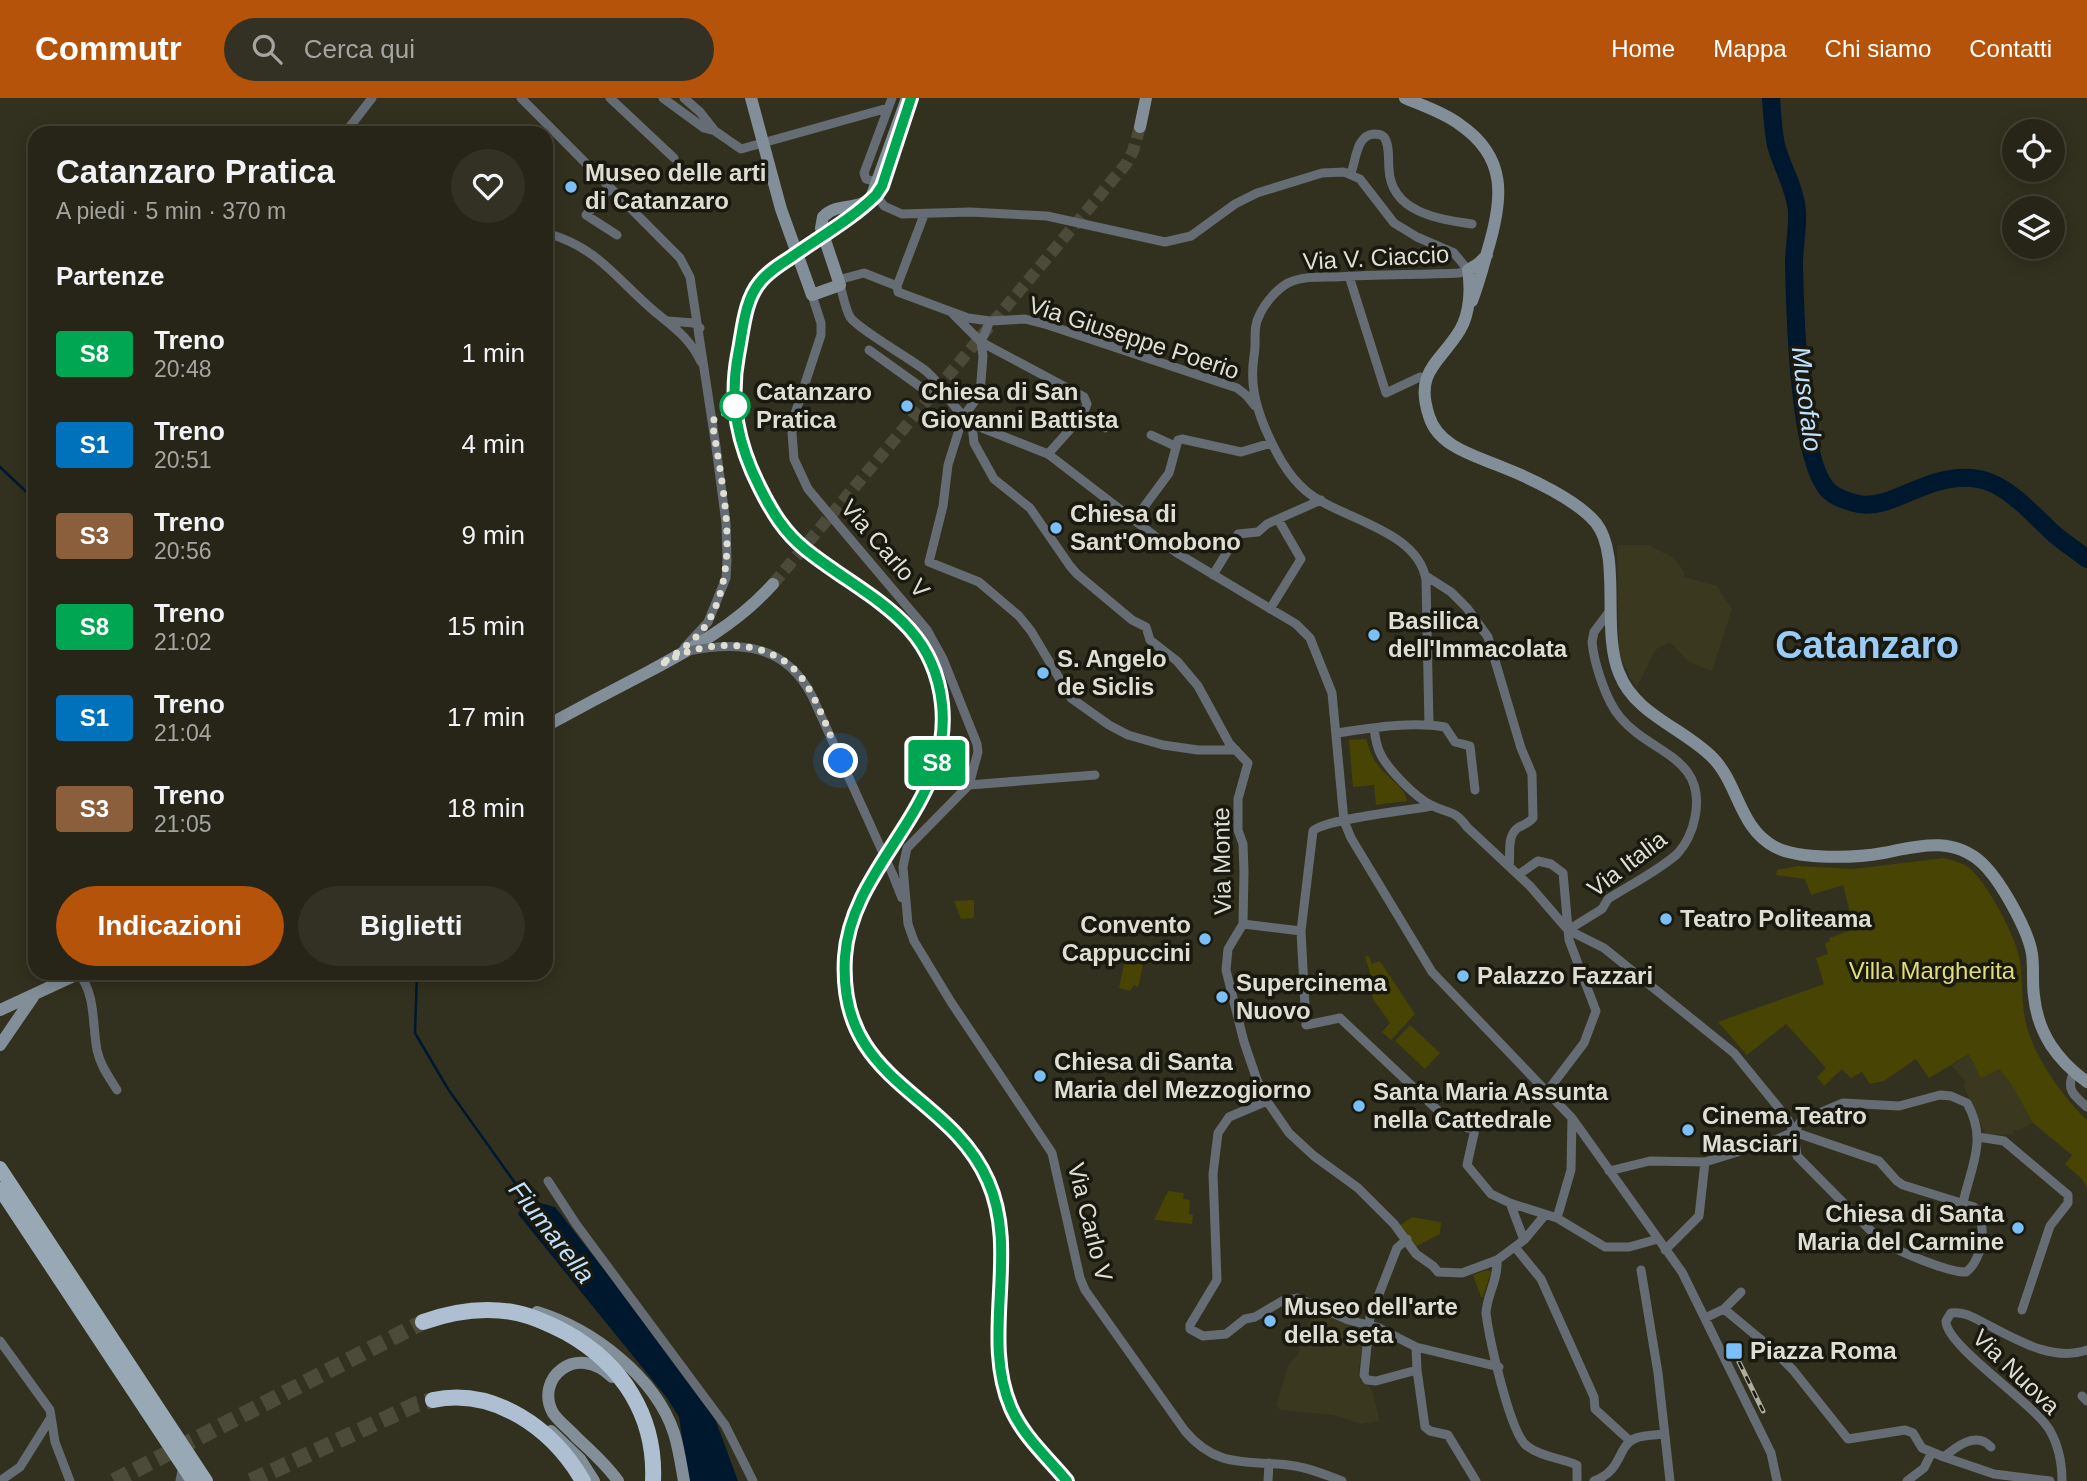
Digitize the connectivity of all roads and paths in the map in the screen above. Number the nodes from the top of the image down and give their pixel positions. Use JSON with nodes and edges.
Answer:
{"nodes":[{"id":1,"x":372,"y":98,"type":"edge"},
{"id":2,"x":520,"y":98,"type":"edge"},
{"id":3,"x":610,"y":98,"type":"edge"},
{"id":4,"x":663,"y":98,"type":"edge"},
{"id":5,"x":684,"y":98,"type":"edge"},
{"id":6,"x":751,"y":98,"type":"edge"},
{"id":7,"x":892,"y":98,"type":"edge"},
{"id":8,"x":1146,"y":98,"type":"edge"},
{"id":9,"x":1405,"y":98,"type":"edge"},
{"id":10,"x":906,"y":100,"type":"edge"},
{"id":11,"x":888,"y":108,"type":"junction"},
{"id":12,"x":350,"y":126,"type":"edge"},
{"id":13,"x":547,"y":126,"type":"edge"},
{"id":14,"x":1140,"y":127,"type":"tunnel mouth"},
{"id":15,"x":715,"y":131,"type":"junction"},
{"id":16,"x":553,"y":132,"type":"edge"},
{"id":17,"x":761,"y":143,"type":"junction"},
{"id":18,"x":674,"y":158,"type":"dead end"},
{"id":19,"x":1351,"y":173,"type":"junction"},
{"id":20,"x":875,"y":187,"type":"junction"},
{"id":21,"x":609,"y":189,"type":"junction"},
{"id":22,"x":923,"y":215,"type":"junction"},
{"id":23,"x":1472,"y":224,"type":"dead end"},
{"id":24,"x":617,"y":235,"type":"dead end"},
{"id":25,"x":553,"y":236,"type":"edge"},
{"id":26,"x":1487,"y":255,"type":"junction"},
{"id":27,"x":1468,"y":270,"type":"junction"},
{"id":28,"x":1349,"y":276,"type":"junction"},
{"id":29,"x":839,"y":282,"type":"junction"},
{"id":30,"x":897,"y":286,"type":"junction"},
{"id":31,"x":812,"y":295,"type":"junction"},
{"id":32,"x":694,"y":301,"type":"junction"},
{"id":33,"x":951,"y":311,"type":"junction"},
{"id":34,"x":1467,"y":313,"type":"junction"},
{"id":35,"x":667,"y":321,"type":"junction"},
{"id":36,"x":682,"y":321,"type":"junction"},
{"id":37,"x":990,"y":321,"type":"junction"},
{"id":38,"x":700,"y":328,"type":"junction"},
{"id":39,"x":684,"y":335,"type":"junction"},
{"id":40,"x":981,"y":342,"type":"junction"},
{"id":41,"x":869,"y":350,"type":"dead end"},
{"id":42,"x":705,"y":370,"type":"junction"},
{"id":43,"x":1426,"y":379,"type":"junction"},
{"id":44,"x":945,"y":395,"type":"junction"},
{"id":45,"x":1256,"y":408,"type":"junction"},
{"id":46,"x":1083,"y":415,"type":"junction"},
{"id":47,"x":963,"y":417,"type":"junction"},
{"id":48,"x":972,"y":424,"type":"junction"},
{"id":49,"x":1105,"y":428,"type":"dead end"},
{"id":50,"x":1151,"y":435,"type":"dead end"},
{"id":51,"x":1271,"y":443,"type":"junction"},
{"id":52,"x":1175,"y":446,"type":"junction"},
{"id":53,"x":1048,"y":454,"type":"junction"},
{"id":54,"x":1321,"y":500,"type":"junction"},
{"id":55,"x":1135,"y":519,"type":"junction"},
{"id":56,"x":1279,"y":521,"type":"junction"},
{"id":57,"x":1213,"y":575,"type":"junction"},
{"id":58,"x":1426,"y":576,"type":"junction"},
{"id":59,"x":773,"y":584,"type":"tunnel mouth"},
{"id":60,"x":1270,"y":609,"type":"junction"},
{"id":61,"x":1609,"y":612,"type":"junction"},
{"id":62,"x":688,"y":651,"type":"junction"},
{"id":63,"x":660,"y":665,"type":"junction"},
{"id":64,"x":553,"y":722,"type":"edge"},
{"id":65,"x":1429,"y":725,"type":"junction"},
{"id":66,"x":1374,"y":728,"type":"junction"},
{"id":67,"x":1337,"y":733,"type":"junction"},
{"id":68,"x":1236,"y":750,"type":"junction"},
{"id":69,"x":1095,"y":775,"type":"dead end"},
{"id":70,"x":969,"y":785,"type":"junction"},
{"id":71,"x":1475,"y":790,"type":"dead end"},
{"id":72,"x":1432,"y":806,"type":"junction"},
{"id":73,"x":1344,"y":821,"type":"junction"},
{"id":74,"x":1509,"y":866,"type":"junction"},
{"id":75,"x":1518,"y":874,"type":"junction"},
{"id":76,"x":905,"y":906,"type":"junction"},
{"id":77,"x":1566,"y":912,"type":"junction"},
{"id":78,"x":1554,"y":914,"type":"junction"},
{"id":79,"x":1243,"y":924,"type":"junction"},
{"id":80,"x":1568,"y":930,"type":"junction"},
{"id":81,"x":1301,"y":931,"type":"junction"},
{"id":82,"x":66,"y":980,"type":"edge"},
{"id":83,"x":85,"y":980,"type":"edge"},
{"id":84,"x":33,"y":996,"type":"junction"},
{"id":85,"x":0,"y":1010,"type":"edge"},
{"id":86,"x":0,"y":1045,"type":"edge"},
{"id":87,"x":2074,"y":1072,"type":"junction"},
{"id":88,"x":2087,"y":1082,"type":"edge"},
{"id":89,"x":117,"y":1090,"type":"dead end"},
{"id":90,"x":1546,"y":1093,"type":"junction"},
{"id":91,"x":1267,"y":1101,"type":"junction"},
{"id":92,"x":2087,"y":1107,"type":"edge"},
{"id":93,"x":1572,"y":1118,"type":"junction"},
{"id":94,"x":1794,"y":1132,"type":"junction"},
{"id":95,"x":1978,"y":1137,"type":"junction"},
{"id":96,"x":1705,"y":1163,"type":"junction"},
{"id":97,"x":0,"y":1168,"type":"edge"},
{"id":98,"x":1609,"y":1171,"type":"junction"},
{"id":99,"x":548,"y":1181,"type":"dead end"},
{"id":100,"x":0,"y":1189,"type":"edge"},
{"id":101,"x":1510,"y":1203,"type":"junction"},
{"id":102,"x":1963,"y":1203,"type":"junction"},
{"id":103,"x":0,"y":1206,"type":"edge"},
{"id":104,"x":1545,"y":1214,"type":"junction"},
{"id":105,"x":1557,"y":1218,"type":"junction"},
{"id":106,"x":1406,"y":1239,"type":"junction"},
{"id":107,"x":1658,"y":1239,"type":"junction"},
{"id":108,"x":1524,"y":1240,"type":"junction"},
{"id":109,"x":1515,"y":1247,"type":"junction"},
{"id":110,"x":1665,"y":1250,"type":"junction"},
{"id":111,"x":1497,"y":1260,"type":"junction"},
{"id":112,"x":1641,"y":1270,"type":"dead end"},
{"id":113,"x":1741,"y":1292,"type":"dead end"},
{"id":114,"x":1724,"y":1309,"type":"junction"},
{"id":115,"x":2022,"y":1310,"type":"dead end"},
{"id":116,"x":456,"y":1312,"type":"junction"},
{"id":117,"x":1705,"y":1318,"type":"junction"},
{"id":118,"x":423,"y":1322,"type":"tunnel mouth"},
{"id":119,"x":1369,"y":1325,"type":"junction"},
{"id":120,"x":0,"y":1341,"type":"edge"},
{"id":121,"x":109,"y":1346,"type":"junction"},
{"id":122,"x":1416,"y":1347,"type":"junction"},
{"id":123,"x":2087,"y":1350,"type":"edge"},
{"id":124,"x":1499,"y":1367,"type":"junction"},
{"id":125,"x":1417,"y":1370,"type":"junction"},
{"id":126,"x":439,"y":1399,"type":"joint"},
{"id":127,"x":50,"y":1419,"type":"junction"},
{"id":128,"x":1664,"y":1434,"type":"junction"},
{"id":129,"x":1630,"y":1441,"type":"junction"},
{"id":130,"x":1991,"y":1447,"type":"dead end"},
{"id":131,"x":1932,"y":1452,"type":"junction"},
{"id":132,"x":1944,"y":1457,"type":"junction"},
{"id":133,"x":1269,"y":1463,"type":"junction"},
{"id":134,"x":182,"y":1474,"type":"edge"},
{"id":135,"x":0,"y":1481,"type":"edge"},
{"id":136,"x":70,"y":1481,"type":"edge"},
{"id":137,"x":193,"y":1481,"type":"edge"},
{"id":138,"x":206,"y":1481,"type":"edge"},
{"id":139,"x":583,"y":1481,"type":"edge"},
{"id":140,"x":594,"y":1481,"type":"edge"},
{"id":141,"x":618,"y":1481,"type":"edge"},
{"id":142,"x":646,"y":1481,"type":"edge"},
{"id":143,"x":653,"y":1481,"type":"edge"},
{"id":144,"x":684,"y":1481,"type":"edge"},
{"id":145,"x":753,"y":1481,"type":"edge"},
{"id":146,"x":1268,"y":1481,"type":"edge"},
{"id":147,"x":1342,"y":1481,"type":"edge"},
{"id":148,"x":1476,"y":1481,"type":"edge"},
{"id":149,"x":1577,"y":1481,"type":"edge"},
{"id":150,"x":1594,"y":1481,"type":"edge"},
{"id":151,"x":1670,"y":1481,"type":"edge"},
{"id":152,"x":1777,"y":1481,"type":"edge"},
{"id":153,"x":1907,"y":1481,"type":"edge"},
{"id":154,"x":2050,"y":1481,"type":"edge"},
{"id":155,"x":2062,"y":1481,"type":"edge"}],
"edges":[{"from":1,"to":12,"type":"street"},
{"from":2,"to":13,"type":"street"},
{"from":3,"to":18,"type":"street"},
{"from":4,"to":15,"type":"street"},
{"from":5,"to":15,"type":"street"},
{"from":6,"to":17,"type":"street"},
{"from":7,"to":11,"type":"street"},
{"from":8,"to":14,"type":"street"},
{"from":9,"to":26,"type":"street"},
{"from":10,"to":20,"type":"street"},
{"from":11,"to":17,"type":"street"},
{"from":11,"to":20,"type":"street"},
{"from":15,"to":17,"type":"street"},
{"from":16,"to":21,"type":"street"},
{"from":17,"to":31,"type":"street"},
{"from":19,"to":22,"type":"street"},
{"from":19,"to":23,"type":"street"},
{"from":19,"to":27,"type":"street"},
{"from":20,"to":22,"type":"street"},
{"from":20,"to":29,"type":"street"},
{"from":21,"to":24,"type":"street"},
{"from":21,"to":32,"type":"street"},
{"from":22,"to":30,"type":"street"},
{"from":25,"to":35,"type":"street"},
{"from":26,"to":27,"type":"street"},
{"from":26,"to":34,"type":"street"},
{"from":27,"to":28,"type":"street","name":"Via V. Ciaccio"},
{"from":27,"to":34,"type":"street"},
{"from":28,"to":43,"type":"street"},
{"from":28,"to":45,"type":"street","name":"Via V. Ciaccio"},
{"from":29,"to":30,"type":"street","name":"Via Giuseppe Poerio"},
{"from":29,"to":31,"type":"street"},
{"from":29,"to":44,"type":"street"},
{"from":30,"to":33,"type":"street","name":"Via Giuseppe Poerio"},
{"from":31,"to":70,"type":"street","name":"Via Carlo V"},
{"from":32,"to":36,"type":"street"},
{"from":32,"to":38,"type":"street"},
{"from":33,"to":37,"type":"street","name":"Via Giuseppe Poerio"},
{"from":33,"to":40,"type":"street"},
{"from":34,"to":43,"type":"street"},
{"from":35,"to":36,"type":"street"},
{"from":35,"to":39,"type":"street"},
{"from":36,"to":38,"type":"street"},
{"from":37,"to":40,"type":"street"},
{"from":37,"to":45,"type":"street","name":"Via Giuseppe Poerio"},
{"from":38,"to":39,"type":"street"},
{"from":38,"to":42,"type":"street"},
{"from":39,"to":42,"type":"street"},
{"from":40,"to":46,"type":"street"},
{"from":40,"to":47,"type":"street"},
{"from":41,"to":44,"type":"street"},
{"from":42,"to":63,"type":"street"},
{"from":43,"to":61,"type":"street"},
{"from":44,"to":47,"type":"street"},
{"from":45,"to":51,"type":"street","name":"Via V. Ciaccio"},
{"from":46,"to":49,"type":"street"},
{"from":46,"to":53,"type":"street"},
{"from":47,"to":48,"type":"street"},
{"from":47,"to":68,"type":"street"},
{"from":48,"to":53,"type":"street"},
{"from":48,"to":68,"type":"street"},
{"from":50,"to":52,"type":"street"},
{"from":51,"to":52,"type":"street"},
{"from":51,"to":54,"type":"street","name":"Via V. Ciaccio"},
{"from":52,"to":55,"type":"street"},
{"from":53,"to":55,"type":"street"},
{"from":54,"to":56,"type":"street"},
{"from":54,"to":58,"type":"street","name":"Via V. Ciaccio"},
{"from":55,"to":57,"type":"street"},
{"from":56,"to":57,"type":"street"},
{"from":56,"to":60,"type":"street"},
{"from":57,"to":60,"type":"street"},
{"from":58,"to":65,"type":"street"},
{"from":58,"to":74,"type":"street"},
{"from":59,"to":62,"type":"street"},
{"from":60,"to":67,"type":"street"},
{"from":61,"to":80,"type":"street","name":"Via Italia"},
{"from":61,"to":87,"type":"street"},
{"from":62,"to":63,"type":"street"},
{"from":62,"to":76,"type":"street","bridge":true},
{"from":63,"to":64,"type":"street"},
{"from":65,"to":66,"type":"street"},
{"from":65,"to":71,"type":"street"},
{"from":66,"to":67,"type":"street"},
{"from":66,"to":72,"type":"street"},
{"from":67,"to":73,"type":"street"},
{"from":68,"to":79,"type":"street","name":"Via Monte"},
{"from":69,"to":70,"type":"street"},
{"from":70,"to":76,"type":"street"},
{"from":72,"to":73,"type":"street"},
{"from":72,"to":74,"type":"street"},
{"from":73,"to":81,"type":"street"},
{"from":73,"to":90,"type":"street"},
{"from":74,"to":75,"type":"street"},
{"from":75,"to":77,"type":"street"},
{"from":75,"to":78,"type":"street"},
{"from":76,"to":133,"type":"street","name":"Via Carlo V"},
{"from":77,"to":78,"type":"street","name":"Via Italia"},
{"from":77,"to":80,"type":"street"},
{"from":78,"to":80,"type":"street"},
{"from":79,"to":81,"type":"street"},
{"from":79,"to":91,"type":"street","name":"Via Monte"},
{"from":80,"to":90,"type":"street"},
{"from":80,"to":94,"type":"street"},
{"from":81,"to":101,"type":"street"},
{"from":82,"to":84,"type":"street"},
{"from":83,"to":89,"type":"street"},
{"from":84,"to":85,"type":"street"},
{"from":84,"to":86,"type":"street"},
{"from":87,"to":88,"type":"street"},
{"from":87,"to":92,"type":"street"},
{"from":90,"to":93,"type":"street"},
{"from":91,"to":106,"type":"street"},
{"from":91,"to":119,"type":"street"},
{"from":93,"to":98,"type":"street"},
{"from":93,"to":105,"type":"street"},
{"from":94,"to":95,"type":"street"},
{"from":94,"to":96,"type":"street"},
{"from":94,"to":102,"type":"street"},
{"from":94,"to":102,"type":"street"},
{"from":95,"to":102,"type":"street"},
{"from":95,"to":115,"type":"street"},
{"from":96,"to":98,"type":"street"},
{"from":96,"to":110,"type":"street"},
{"from":97,"to":121,"type":"main road"},
{"from":98,"to":107,"type":"street"},
{"from":99,"to":145,"type":"street"},
{"from":100,"to":121,"type":"main road"},
{"from":101,"to":104,"type":"street"},
{"from":101,"to":108,"type":"street"},
{"from":103,"to":121,"type":"main road"},
{"from":104,"to":105,"type":"street"},
{"from":104,"to":108,"type":"street"},
{"from":105,"to":107,"type":"street"},
{"from":106,"to":111,"type":"street"},
{"from":106,"to":119,"type":"street"},
{"from":107,"to":110,"type":"street"},
{"from":108,"to":109,"type":"street"},
{"from":109,"to":111,"type":"street"},
{"from":109,"to":129,"type":"street"},
{"from":110,"to":117,"type":"street"},
{"from":111,"to":124,"type":"street"},
{"from":112,"to":128,"type":"street"},
{"from":113,"to":114,"type":"street"},
{"from":114,"to":117,"type":"street"},
{"from":114,"to":131,"type":"street"},
{"from":116,"to":118,"type":"highway"},
{"from":116,"to":143,"type":"highway"},
{"from":116,"to":144,"type":"street"},
{"from":117,"to":152,"type":"street"},
{"from":119,"to":122,"type":"street"},
{"from":119,"to":125,"type":"street"},
{"from":120,"to":127,"type":"street"},
{"from":121,"to":134,"type":"main road"},
{"from":121,"to":138,"type":"main road"},
{"from":122,"to":124,"type":"street"},
{"from":122,"to":125,"type":"street"},
{"from":123,"to":155,"type":"street","name":"Via Nuova"},
{"from":124,"to":149,"type":"street"},
{"from":125,"to":148,"type":"street"},
{"from":126,"to":139,"type":"highway"},
{"from":126,"to":140,"type":"street"},
{"from":127,"to":135,"type":"street"},
{"from":127,"to":136,"type":"street"},
{"from":128,"to":129,"type":"street"},
{"from":128,"to":151,"type":"street"},
{"from":129,"to":150,"type":"street"},
{"from":130,"to":132,"type":"street"},
{"from":131,"to":132,"type":"street"},
{"from":131,"to":153,"type":"street"},
{"from":132,"to":154,"type":"street"},
{"from":133,"to":146,"type":"street"},
{"from":133,"to":147,"type":"street","name":"Via Carlo V"},
{"from":134,"to":137,"type":"main road"},
{"from":141,"to":142,"type":"street"}]}
